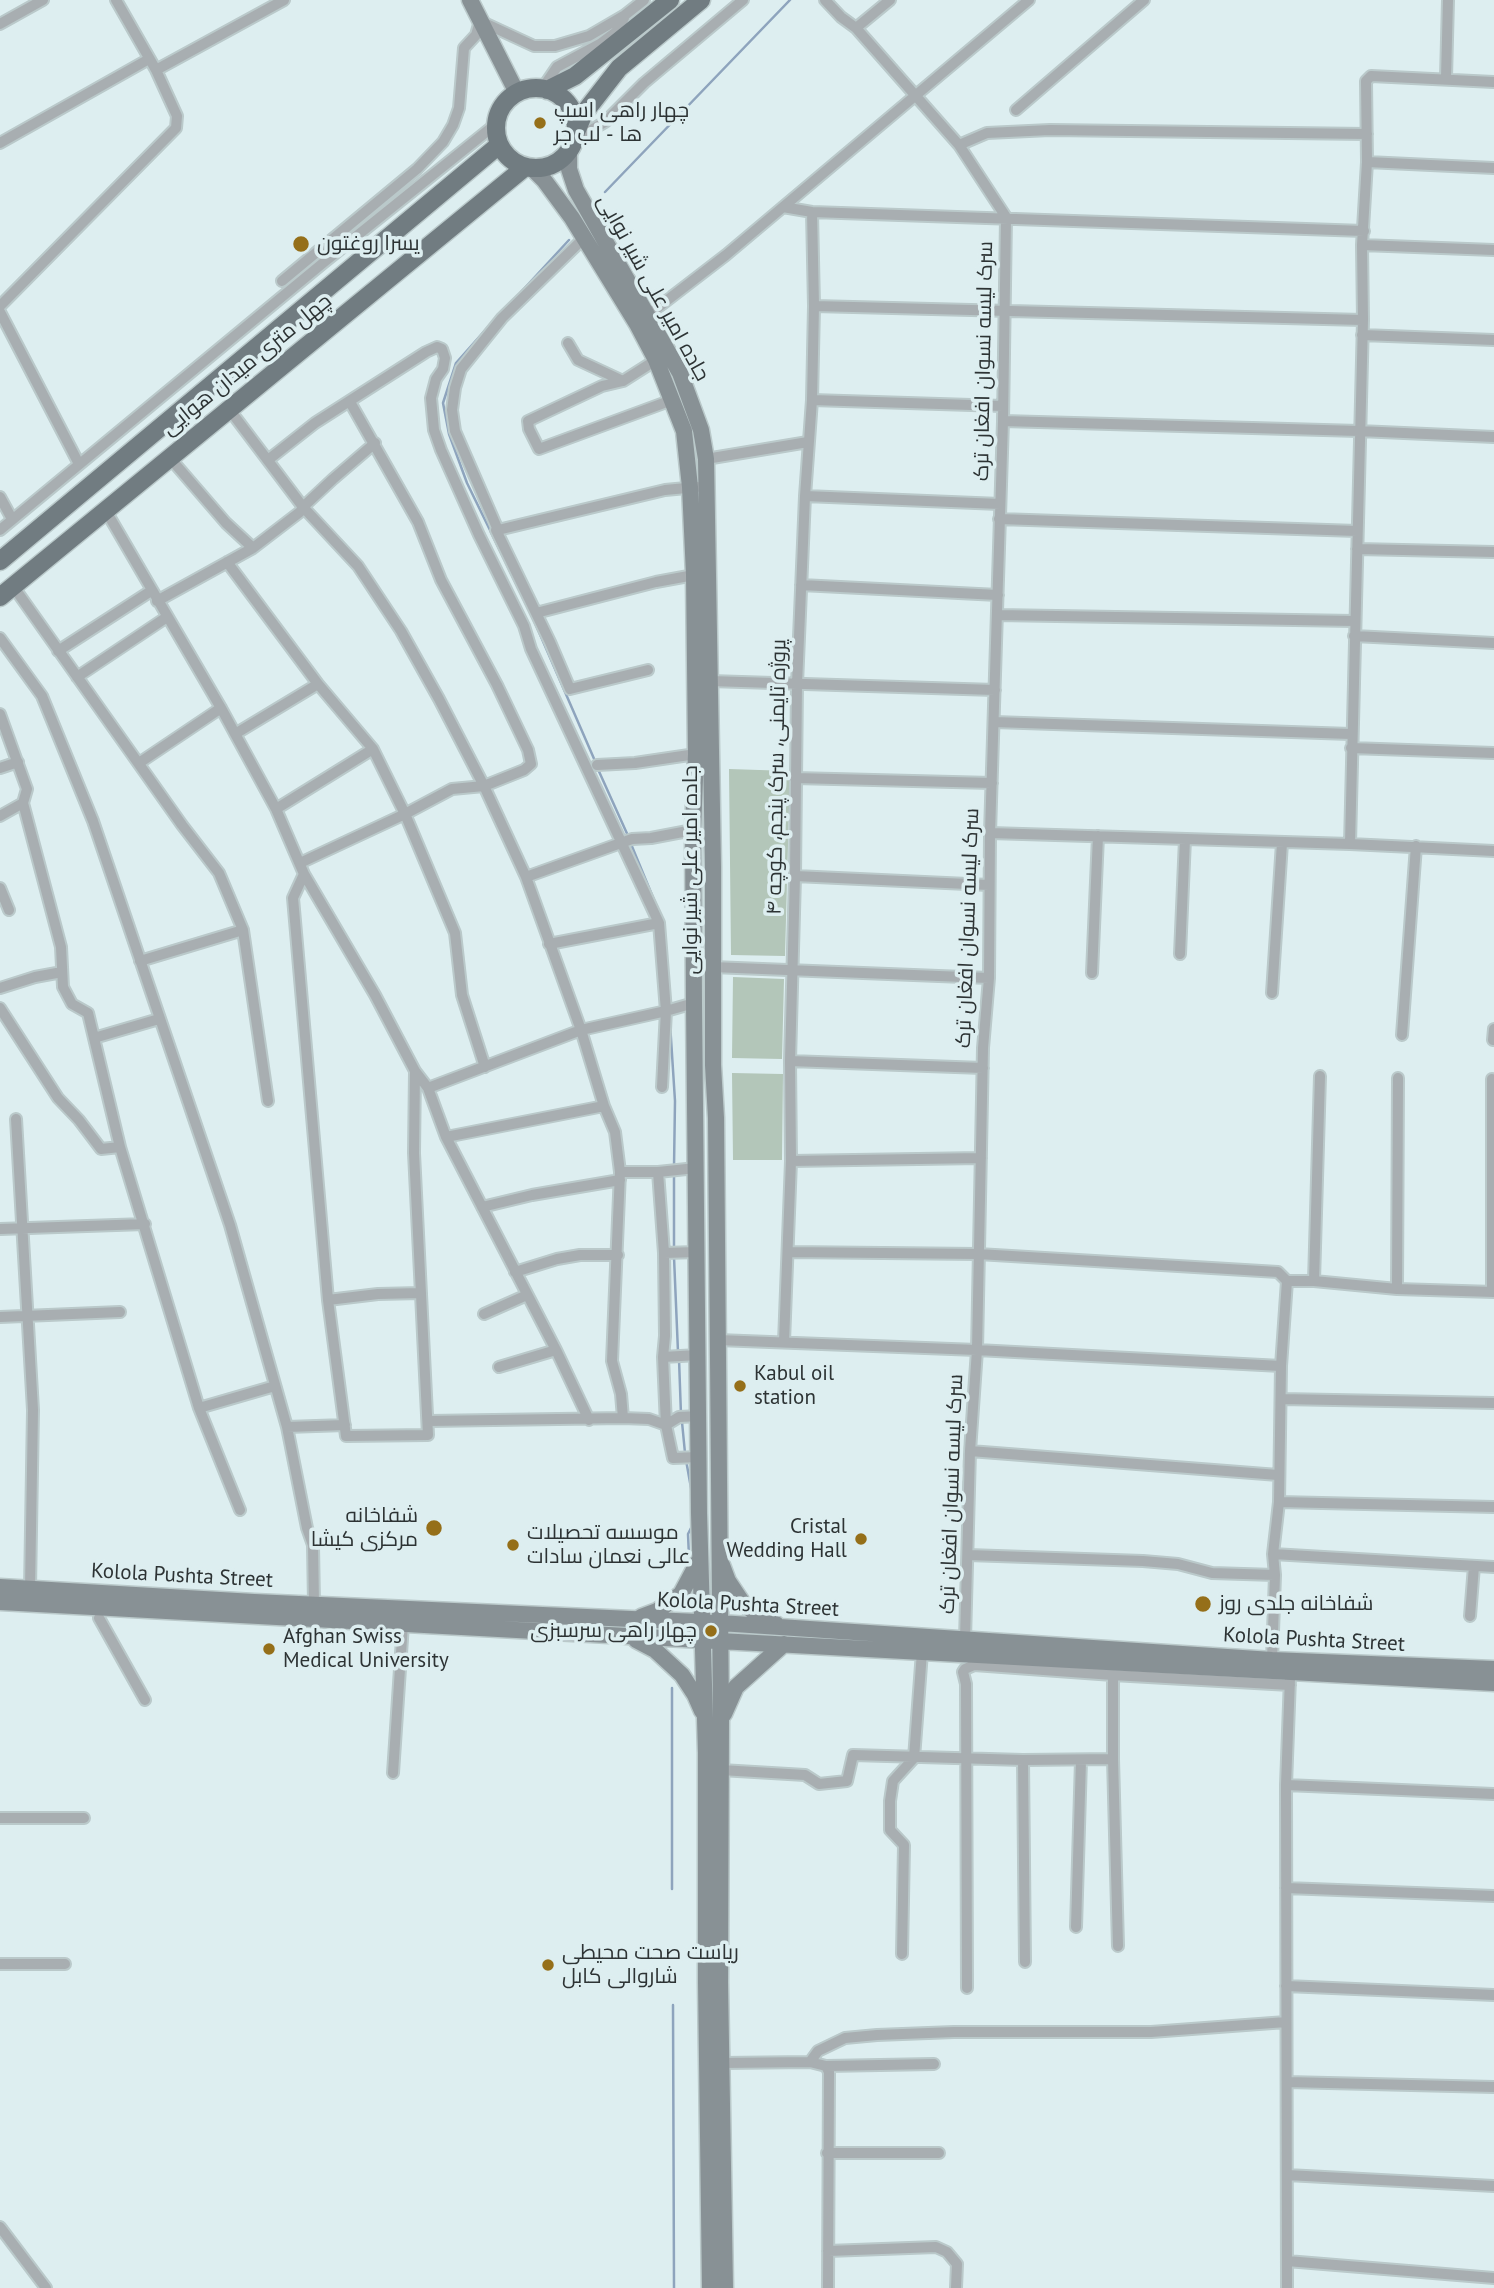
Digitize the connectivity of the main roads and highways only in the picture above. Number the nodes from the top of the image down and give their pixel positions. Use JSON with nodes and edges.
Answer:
{"nodes":[{"id":1,"x":470,"y":0,"type":"edge"},
{"id":2,"x":670,"y":0,"type":"edge"},
{"id":3,"x":701,"y":0,"type":"edge"},
{"id":4,"x":545,"y":89,"type":"junction"},
{"id":5,"x":517,"y":93,"type":"junction"},
{"id":6,"x":573,"y":141,"type":"junction"},
{"id":7,"x":499,"y":145,"type":"junction"},
{"id":8,"x":528,"y":168,"type":"junction"},
{"id":9,"x":697,"y":487,"type":"junction"},
{"id":10,"x":0,"y":561,"type":"edge"},
{"id":11,"x":7,"y":592,"type":"edge"},
{"id":12,"x":719,"y":1556,"type":"junction"},
{"id":13,"x":701,"y":1557,"type":"junction"},
{"id":14,"x":0,"y":1587,"type":"edge"},
{"id":15,"x":0,"y":1602,"type":"edge"},
{"id":16,"x":702,"y":1622,"type":"junction"},
{"id":17,"x":720,"y":1623,"type":"junction"},
{"id":18,"x":785,"y":1627,"type":"junction"},
{"id":19,"x":632,"y":1628,"type":"junction"},
{"id":20,"x":703,"y":1641,"type":"junction"},
{"id":21,"x":720,"y":1642,"type":"junction"},
{"id":22,"x":784,"y":1644,"type":"junction"},
{"id":23,"x":1494,"y":1669,"type":"edge"},
{"id":24,"x":1494,"y":1684,"type":"edge"},
{"id":25,"x":713,"y":1720,"type":"junction"},
{"id":26,"x":716,"y":2177,"type":"junction"},
{"id":27,"x":717,"y":2225,"type":"junction"},
{"id":28,"x":710,"y":2288,"type":"edge"},
{"id":29,"x":725,"y":2288,"type":"edge"}],
"edges":[{"from":1,"to":5,"type":"main road"},
{"from":2,"to":4,"type":"main road"},
{"from":3,"to":6,"type":"main road"},
{"from":4,"to":5,"type":"main road"},
{"from":4,"to":6,"type":"main road"},
{"from":5,"to":7,"type":"main road"},
{"from":6,"to":8,"type":"main road"},
{"from":6,"to":9,"type":"main road","name":"جاده امیر علی شیر نوایی"},
{"from":7,"to":8,"type":"main road"},
{"from":7,"to":10,"type":"main road"},
{"from":8,"to":9,"type":"main road"},
{"from":8,"to":11,"type":"main road","name":"چهل متری میدان هوایی"},
{"from":9,"to":12,"type":"main road","name":"جاده امیر علی شیر نوایی"},
{"from":9,"to":13,"type":"main road"},
{"from":12,"to":17,"type":"main road","name":"جاده امیر علی شیر نوایی"},
{"from":12,"to":18,"type":"main road"},
{"from":13,"to":16,"type":"main road"},
{"from":13,"to":19,"type":"main road"},
{"from":14,"to":19,"type":"main road","name":"Kolola Pushta Street"},
{"from":15,"to":19,"type":"main road"},
{"from":16,"to":17,"type":"main road","name":"Kolola Pushta Street"},
{"from":16,"to":19,"type":"main road","name":"Kolola Pushta Street"},
{"from":16,"to":20,"type":"main road"},
{"from":17,"to":18,"type":"main road","name":"Kolola Pushta Street"},
{"from":17,"to":21,"type":"main road","name":"جاده امیر علی شیر نوایی"},
{"from":18,"to":23,"type":"main road","name":"Kolola Pushta Street"},
{"from":19,"to":20,"type":"main road"},
{"from":19,"to":25,"type":"main road"},
{"from":20,"to":21,"type":"main road"},
{"from":20,"to":25,"type":"main road"},
{"from":21,"to":22,"type":"main road"},
{"from":21,"to":25,"type":"main road","name":"جاده امیر علی شیر نوایی"},
{"from":22,"to":24,"type":"main road"},
{"from":22,"to":25,"type":"main road"},
{"from":25,"to":26,"type":"main road"},
{"from":25,"to":26,"type":"main road"},
{"from":26,"to":27,"type":"main road"},
{"from":27,"to":28,"type":"main road"},
{"from":27,"to":29,"type":"main road"}]}
